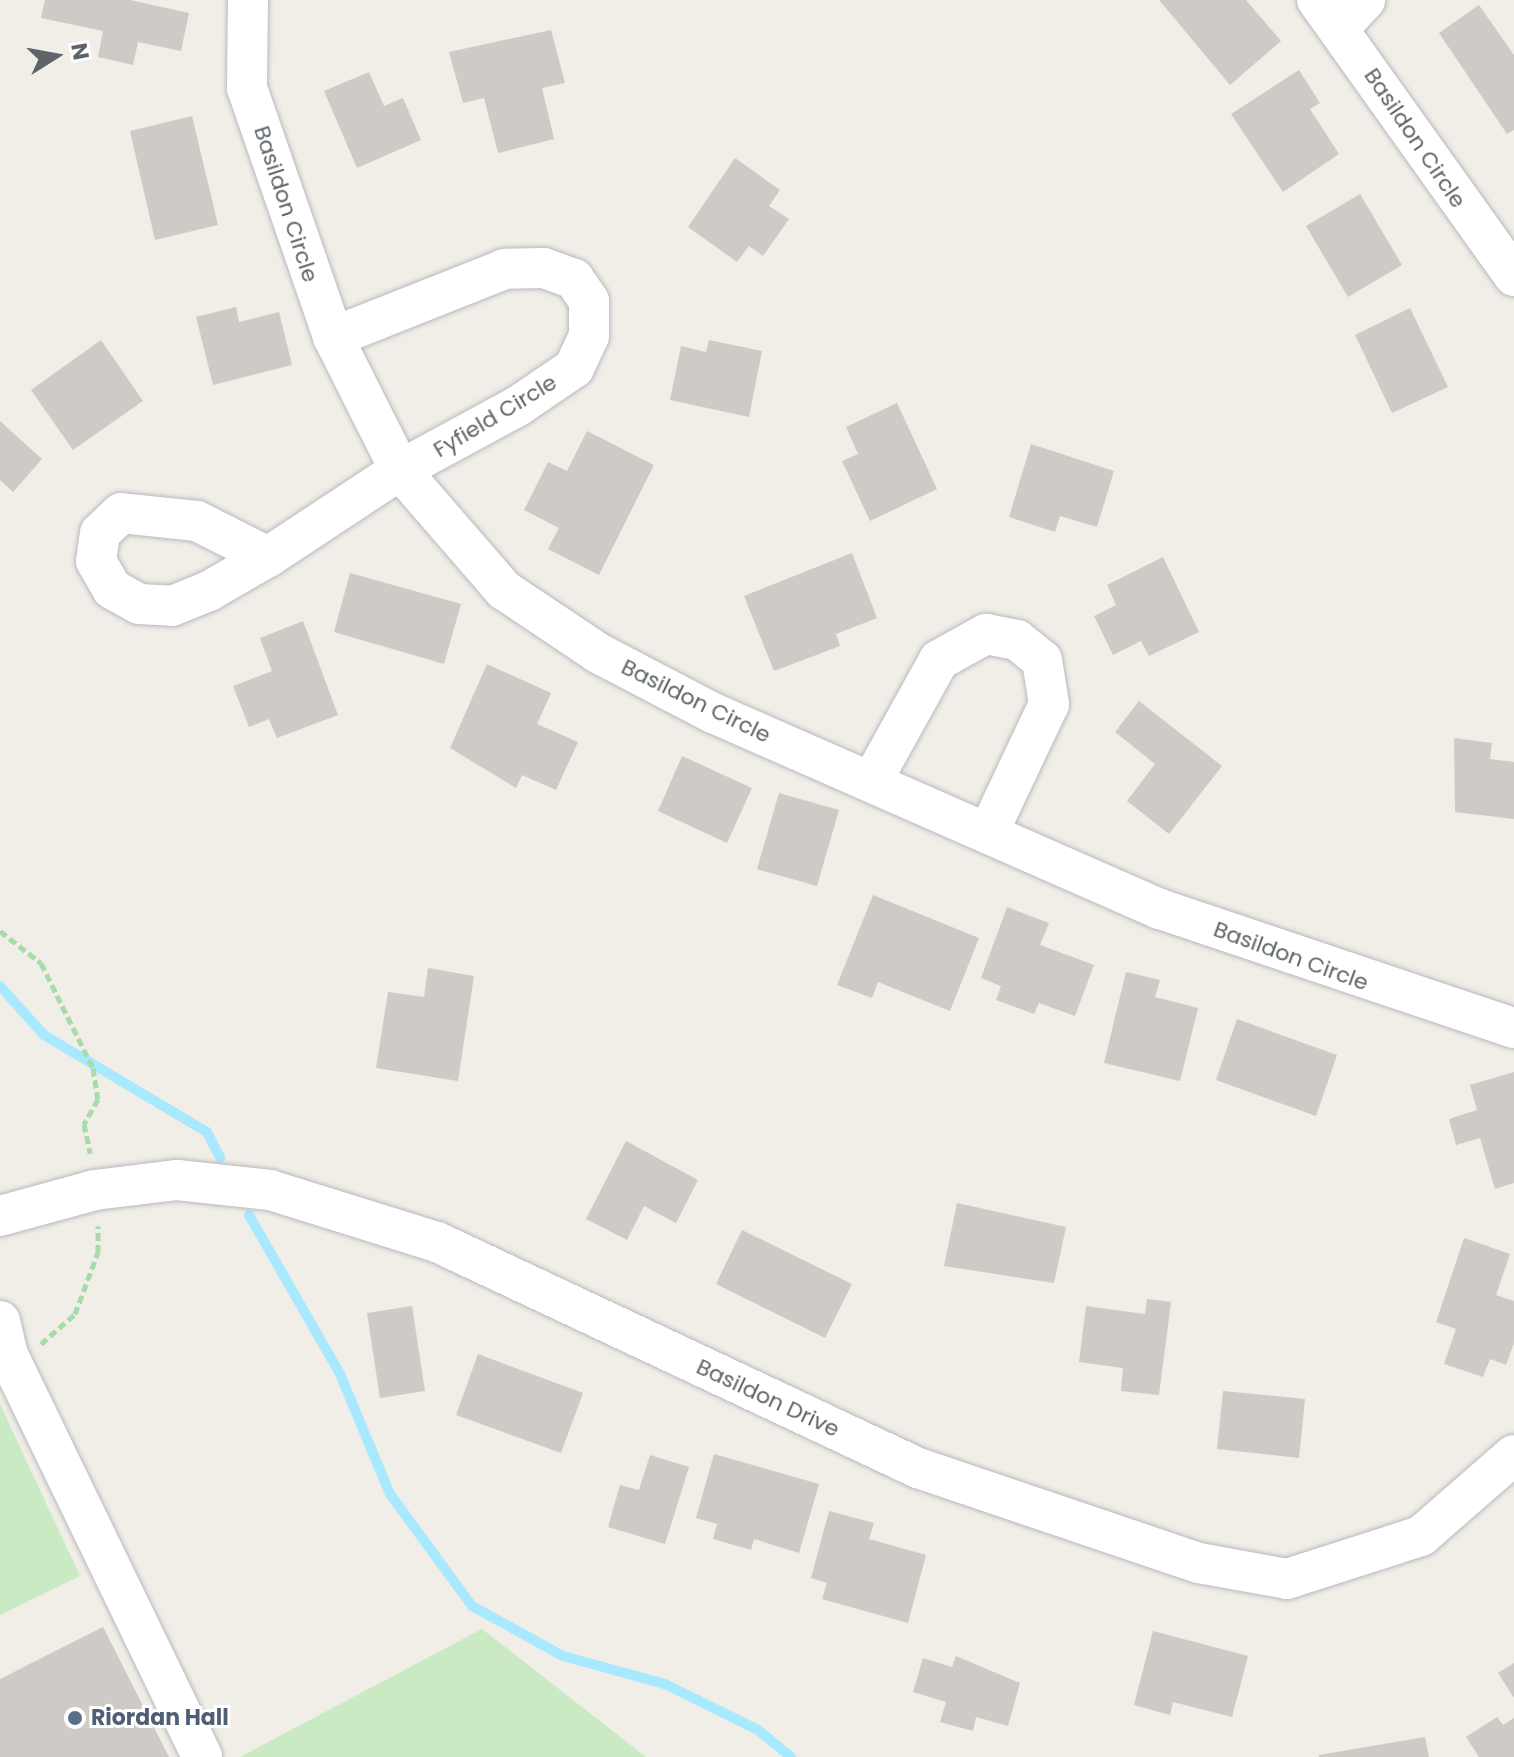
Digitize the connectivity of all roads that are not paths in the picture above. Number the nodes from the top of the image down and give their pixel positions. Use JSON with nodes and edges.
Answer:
{"nodes":[{"id":1,"x":248,"y":0,"type":"edge"},
{"id":2,"x":1341,"y":9,"type":"edge"},
{"id":3,"x":1514,"y":276,"type":"edge"},
{"id":4,"x":333,"y":337,"type":"junction"},
{"id":5,"x":400,"y":470,"type":"junction"},
{"id":6,"x":268,"y":557,"type":"dead end"},
{"id":7,"x":873,"y":779,"type":"junction"},
{"id":8,"x":989,"y":831,"type":"junction"},
{"id":9,"x":1514,"y":1028,"type":"edge"},
{"id":10,"x":0,"y":1216,"type":"edge"},
{"id":11,"x":13,"y":1335,"type":"edge"},
{"id":12,"x":1514,"y":1455,"type":"edge"},
{"id":13,"x":202,"y":1757,"type":"edge"}],
"edges":[{"from":1,"to":4,"type":"street","name":"Basildon Circle"},
{"from":2,"to":3,"type":"street","name":"Basildon Circle"},
{"from":4,"to":5,"type":"street","name":"Basildon Circle"},
{"from":4,"to":5,"type":"street","name":"Fyfield Circle"},
{"from":5,"to":6,"type":"street","name":"Fyfield Circle"},
{"from":5,"to":7,"type":"street","name":"Basildon Circle"},
{"from":7,"to":8,"type":"street","name":"Basildon Circle"},
{"from":7,"to":8,"type":"street"},
{"from":8,"to":9,"type":"street","name":"Basildon Circle"},
{"from":10,"to":12,"type":"street","name":"Basildon Drive"},
{"from":11,"to":13,"type":"street"}]}
